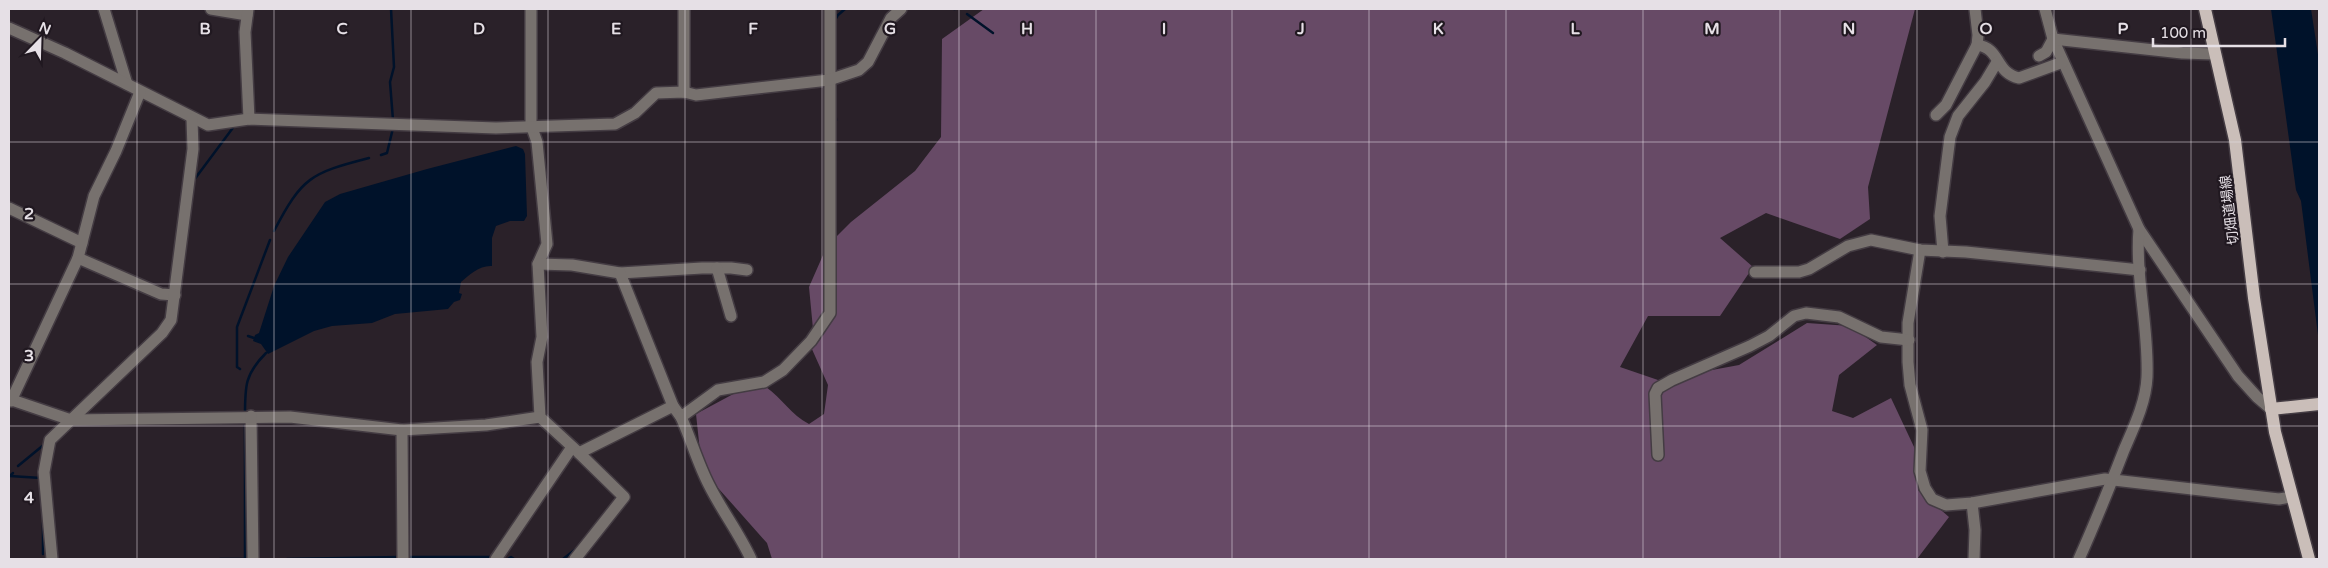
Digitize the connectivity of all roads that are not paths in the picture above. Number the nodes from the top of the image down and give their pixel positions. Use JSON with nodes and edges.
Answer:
{"nodes":[{"id":1,"x":104,"y":9,"type":"edge"},
{"id":2,"x":211,"y":9,"type":"edge"},
{"id":3,"x":531,"y":9,"type":"edge"},
{"id":4,"x":684,"y":9,"type":"edge"},
{"id":5,"x":830,"y":9,"type":"edge"},
{"id":6,"x":901,"y":9,"type":"edge"},
{"id":7,"x":1975,"y":9,"type":"edge"},
{"id":8,"x":2045,"y":9,"type":"edge"},
{"id":9,"x":2204,"y":9,"type":"edge"},
{"id":10,"x":246,"y":13,"type":"edge"},
{"id":11,"x":9,"y":28,"type":"edge"},
{"id":12,"x":2053,"y":39,"type":"junction"},
{"id":13,"x":1977,"y":45,"type":"junction"},
{"id":14,"x":2214,"y":54,"type":"junction"},
{"id":15,"x":2039,"y":56,"type":"dead end"},
{"id":16,"x":1997,"y":62,"type":"junction"},
{"id":17,"x":2063,"y":62,"type":"junction"},
{"id":18,"x":829,"y":80,"type":"junction"},
{"id":19,"x":128,"y":84,"type":"junction"},
{"id":20,"x":140,"y":92,"type":"junction"},
{"id":21,"x":684,"y":92,"type":"junction"},
{"id":22,"x":1936,"y":115,"type":"dead end"},
{"id":23,"x":192,"y":119,"type":"junction"},
{"id":24,"x":249,"y":119,"type":"junction"},
{"id":25,"x":531,"y":125,"type":"junction"},
{"id":26,"x":9,"y":208,"type":"edge"},
{"id":27,"x":2139,"y":229,"type":"junction"},
{"id":28,"x":82,"y":243,"type":"junction"},
{"id":29,"x":1920,"y":250,"type":"junction"},
{"id":30,"x":1943,"y":252,"type":"junction"},
{"id":31,"x":78,"y":258,"type":"junction"},
{"id":32,"x":538,"y":264,"type":"junction"},
{"id":33,"x":717,"y":268,"type":"junction"},
{"id":34,"x":746,"y":270,"type":"dead end"},
{"id":35,"x":2140,"y":270,"type":"junction"},
{"id":36,"x":1755,"y":272,"type":"dead end"},
{"id":37,"x":620,"y":273,"type":"junction"},
{"id":38,"x":172,"y":295,"type":"junction"},
{"id":39,"x":731,"y":316,"type":"dead end"},
{"id":40,"x":1909,"y":340,"type":"junction"},
{"id":41,"x":10,"y":400,"type":"edge"},
{"id":42,"x":2319,"y":404,"type":"edge"},
{"id":43,"x":673,"y":406,"type":"junction"},
{"id":44,"x":2271,"y":409,"type":"junction"},
{"id":45,"x":251,"y":416,"type":"junction"},
{"id":46,"x":540,"y":417,"type":"junction"},
{"id":47,"x":681,"y":417,"type":"junction"},
{"id":48,"x":71,"y":420,"type":"junction"},
{"id":49,"x":402,"y":430,"type":"junction"},
{"id":50,"x":575,"y":450,"type":"junction"},
{"id":51,"x":1658,"y":455,"type":"dead end"},
{"id":52,"x":2113,"y":479,"type":"junction"},
{"id":53,"x":2291,"y":496,"type":"junction"},
{"id":54,"x":1972,"y":503,"type":"junction"},
{"id":55,"x":52,"y":559,"type":"edge"},
{"id":56,"x":253,"y":559,"type":"edge"},
{"id":57,"x":402,"y":559,"type":"edge"},
{"id":58,"x":496,"y":559,"type":"edge"},
{"id":59,"x":576,"y":559,"type":"edge"},
{"id":60,"x":751,"y":559,"type":"edge"},
{"id":61,"x":1974,"y":559,"type":"edge"},
{"id":62,"x":2079,"y":559,"type":"edge"},
{"id":63,"x":2308,"y":559,"type":"edge"}],
"edges":[{"from":1,"to":19,"type":"street"},
{"from":2,"to":10,"type":"street"},
{"from":3,"to":25,"type":"street"},
{"from":4,"to":21,"type":"street"},
{"from":5,"to":18,"type":"street"},
{"from":6,"to":18,"type":"street"},
{"from":7,"to":13,"type":"street"},
{"from":8,"to":12,"type":"street"},
{"from":9,"to":14,"type":"main road","name":"切畑道場線"},
{"from":10,"to":24,"type":"street"},
{"from":11,"to":19,"type":"street"},
{"from":12,"to":14,"type":"street"},
{"from":12,"to":15,"type":"street"},
{"from":12,"to":17,"type":"street"},
{"from":13,"to":16,"type":"street"},
{"from":13,"to":22,"type":"street"},
{"from":14,"to":44,"type":"main road","name":"切畑道場線"},
{"from":16,"to":17,"type":"street"},
{"from":16,"to":30,"type":"street"},
{"from":17,"to":27,"type":"street"},
{"from":18,"to":21,"type":"street"},
{"from":18,"to":47,"type":"street"},
{"from":19,"to":20,"type":"street"},
{"from":20,"to":23,"type":"street"},
{"from":20,"to":28,"type":"street"},
{"from":21,"to":25,"type":"street"},
{"from":23,"to":24,"type":"street"},
{"from":23,"to":38,"type":"street"},
{"from":24,"to":25,"type":"street"},
{"from":25,"to":32,"type":"street"},
{"from":26,"to":28,"type":"street"},
{"from":27,"to":35,"type":"street"},
{"from":27,"to":44,"type":"street"},
{"from":28,"to":31,"type":"street"},
{"from":29,"to":30,"type":"street"},
{"from":29,"to":36,"type":"street"},
{"from":29,"to":40,"type":"street"},
{"from":30,"to":35,"type":"street"},
{"from":31,"to":38,"type":"street"},
{"from":31,"to":41,"type":"street"},
{"from":32,"to":37,"type":"street"},
{"from":32,"to":46,"type":"street"},
{"from":33,"to":34,"type":"street"},
{"from":33,"to":37,"type":"street"},
{"from":33,"to":39,"type":"street"},
{"from":35,"to":52,"type":"street"},
{"from":37,"to":43,"type":"street"},
{"from":38,"to":48,"type":"street"},
{"from":40,"to":51,"type":"street"},
{"from":40,"to":54,"type":"street"},
{"from":41,"to":48,"type":"street"},
{"from":42,"to":44,"type":"main road"},
{"from":43,"to":47,"type":"street"},
{"from":43,"to":50,"type":"street"},
{"from":44,"to":53,"type":"main road","name":"切畑道場線"},
{"from":45,"to":48,"type":"street"},
{"from":45,"to":49,"type":"street"},
{"from":45,"to":56,"type":"street"},
{"from":46,"to":49,"type":"street"},
{"from":46,"to":50,"type":"street"},
{"from":47,"to":60,"type":"street"},
{"from":48,"to":55,"type":"street"},
{"from":49,"to":57,"type":"street"},
{"from":50,"to":58,"type":"street"},
{"from":50,"to":59,"type":"street"},
{"from":52,"to":53,"type":"street"},
{"from":52,"to":54,"type":"street"},
{"from":52,"to":62,"type":"street"},
{"from":53,"to":63,"type":"main road","name":"切畑道場線"},
{"from":54,"to":61,"type":"street"}]}
